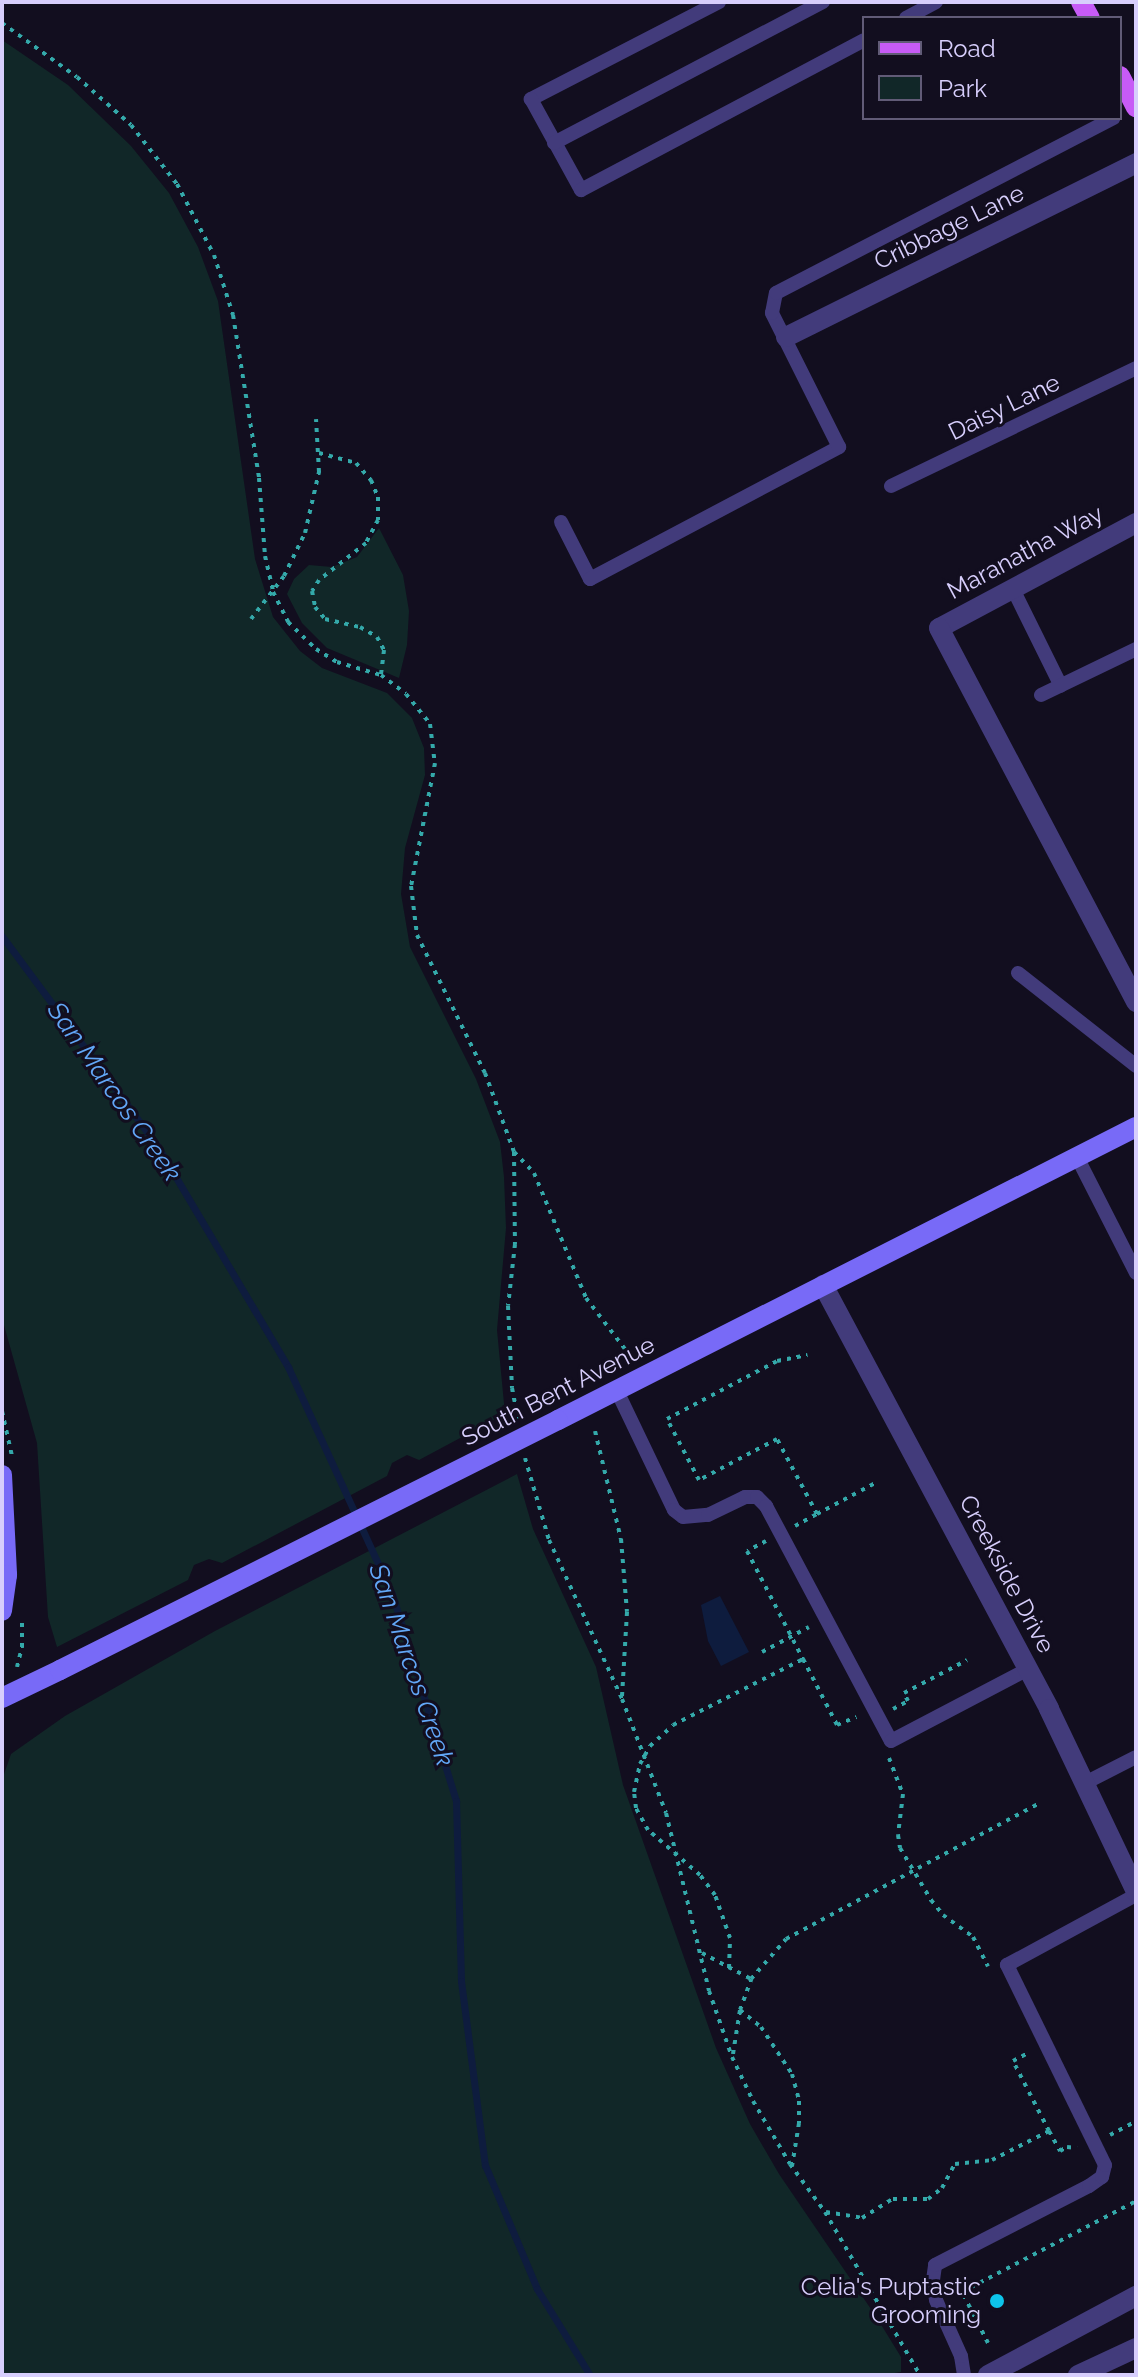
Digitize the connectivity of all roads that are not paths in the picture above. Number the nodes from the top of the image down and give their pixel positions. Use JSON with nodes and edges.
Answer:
{"nodes":[{"id":1,"x":719,"y":2,"type":"edge"},
{"id":2,"x":823,"y":2,"type":"edge"},
{"id":3,"x":936,"y":2,"type":"edge"},
{"id":4,"x":910,"y":16,"type":"edge"},
{"id":5,"x":862,"y":41,"type":"edge"},
{"id":6,"x":1122,"y":80,"type":"edge"},
{"id":7,"x":1136,"y":107,"type":"edge"},
{"id":8,"x":1109,"y":120,"type":"edge"},
{"id":9,"x":554,"y":143,"type":"junction"},
{"id":10,"x":1136,"y":163,"type":"edge"},
{"id":11,"x":786,"y":337,"type":"junction"},
{"id":12,"x":1136,"y":368,"type":"edge"},
{"id":13,"x":891,"y":486,"type":"dead end"},
{"id":14,"x":561,"y":522,"type":"dead end"},
{"id":15,"x":1136,"y":523,"type":"edge"},
{"id":16,"x":1012,"y":587,"type":"junction"},
{"id":17,"x":1136,"y":649,"type":"edge"},
{"id":18,"x":1061,"y":686,"type":"junction"},
{"id":19,"x":1041,"y":695,"type":"dead end"},
{"id":20,"x":1018,"y":973,"type":"dead end"},
{"id":21,"x":1136,"y":1002,"type":"edge"},
{"id":22,"x":1136,"y":1066,"type":"edge"},
{"id":23,"x":1136,"y":1127,"type":"edge"},
{"id":24,"x":1078,"y":1159,"type":"junction"},
{"id":25,"x":1136,"y":1273,"type":"edge"},
{"id":26,"x":823,"y":1285,"type":"junction"},
{"id":27,"x":617,"y":1391,"type":"junction"},
{"id":28,"x":2,"y":1475,"type":"edge"},
{"id":29,"x":2,"y":1611,"type":"edge"},
{"id":30,"x":1028,"y":1669,"type":"junction"},
{"id":31,"x":2,"y":1698,"type":"edge"},
{"id":32,"x":1136,"y":1757,"type":"edge"},
{"id":33,"x":1083,"y":1784,"type":"junction"},
{"id":34,"x":1136,"y":1893,"type":"edge"},
{"id":35,"x":1136,"y":2296,"type":"edge"},
{"id":36,"x":1136,"y":2348,"type":"edge"},
{"id":37,"x":964,"y":2375,"type":"edge"},
{"id":38,"x":988,"y":2375,"type":"edge"},
{"id":39,"x":1078,"y":2375,"type":"edge"}],
"edges":[{"from":1,"to":9,"type":"lane"},
{"from":2,"to":9,"type":"lane"},
{"from":3,"to":4,"type":"lane"},
{"from":5,"to":9,"type":"lane"},
{"from":6,"to":7,"type":"main road"},
{"from":8,"to":11,"type":"lane"},
{"from":10,"to":11,"type":"street","name":"Cribbage Lane"},
{"from":11,"to":14,"type":"lane"},
{"from":12,"to":13,"type":"lane","name":"Daisy Lane"},
{"from":15,"to":16,"type":"street","name":"Maranatha Way"},
{"from":16,"to":18,"type":"lane"},
{"from":16,"to":21,"type":"street","name":"Maranatha Way"},
{"from":17,"to":18,"type":"lane"},
{"from":18,"to":19,"type":"lane"},
{"from":20,"to":22,"type":"lane"},
{"from":23,"to":24,"type":"street","name":"South Bent Avenue"},
{"from":24,"to":25,"type":"lane"},
{"from":24,"to":26,"type":"street","name":"South Bent Avenue"},
{"from":26,"to":27,"type":"street","name":"South Bent Avenue"},
{"from":26,"to":30,"type":"street","name":"Creekside Drive"},
{"from":27,"to":30,"type":"lane"},
{"from":27,"to":31,"type":"street","name":"South Bent Avenue","bridge":true},
{"from":28,"to":29,"type":"street"},
{"from":30,"to":33,"type":"street","name":"Creekside Drive"},
{"from":32,"to":33,"type":"lane"},
{"from":33,"to":34,"type":"street","name":"Creekside Drive"},
{"from":34,"to":37,"type":"lane"},
{"from":35,"to":38,"type":"street"},
{"from":36,"to":39,"type":"street"}]}
